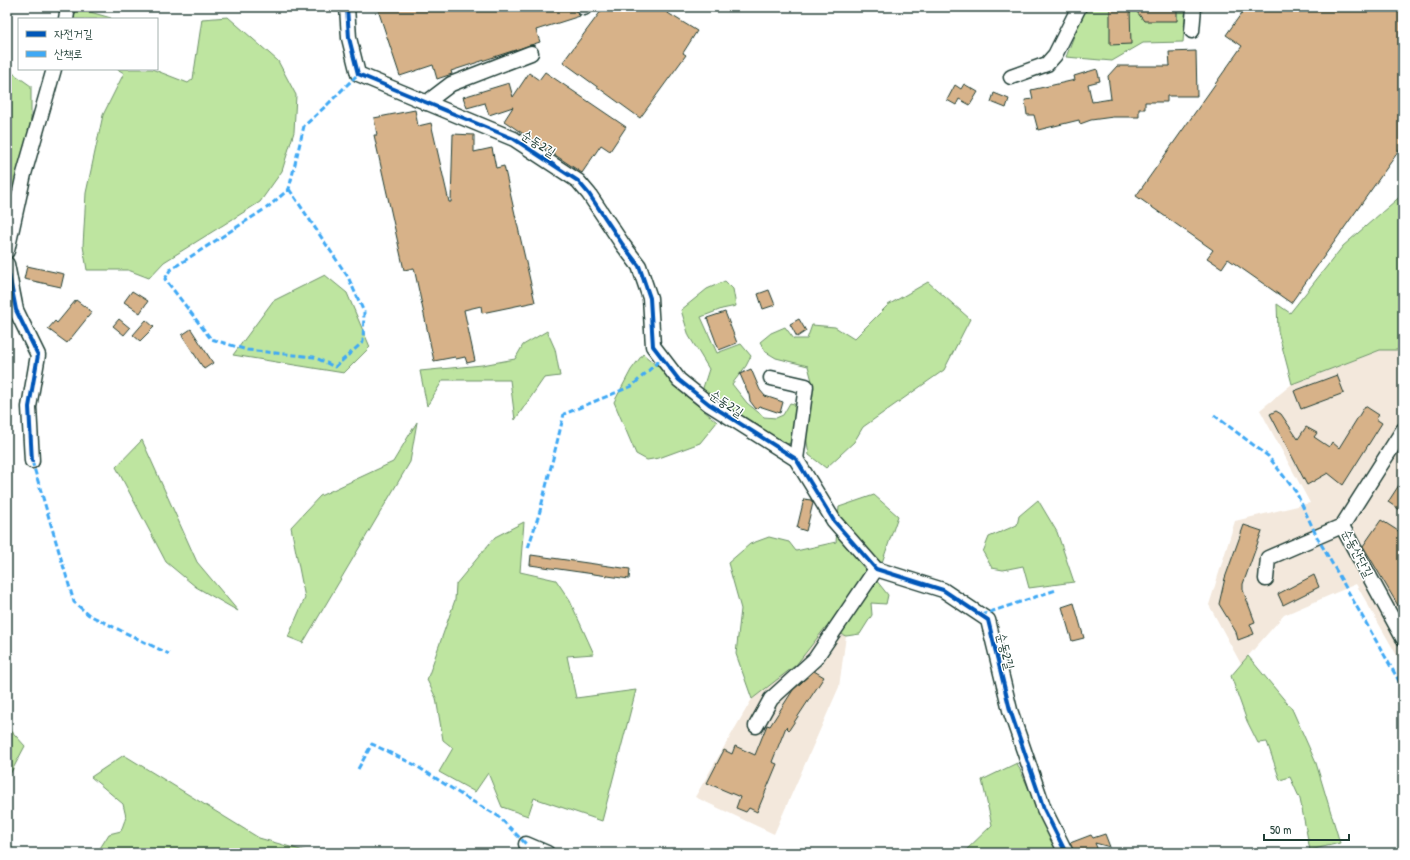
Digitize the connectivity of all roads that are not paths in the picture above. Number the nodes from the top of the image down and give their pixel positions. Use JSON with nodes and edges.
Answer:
{"nodes":[{"id":1,"x":68,"y":7,"type":"edge"},
{"id":2,"x":347,"y":7,"type":"edge"},
{"id":3,"x":1080,"y":7,"type":"edge"},
{"id":4,"x":1194,"y":7,"type":"edge"},
{"id":5,"x":66,"y":18,"type":"edge"},
{"id":6,"x":1192,"y":31,"type":"dead end"},
{"id":7,"x":531,"y":53,"type":"dead end"},
{"id":8,"x":54,"y":70,"type":"edge"},
{"id":9,"x":1011,"y":77,"type":"dead end"},
{"id":10,"x":426,"y":103,"type":"junction"},
{"id":11,"x":7,"y":251,"type":"edge"},
{"id":12,"x":7,"y":264,"type":"edge"},
{"id":13,"x":771,"y":378,"type":"dead end"},
{"id":14,"x":1403,"y":430,"type":"edge"},
{"id":15,"x":796,"y":459,"type":"junction"},
{"id":16,"x":32,"y":461,"type":"dead end"},
{"id":17,"x":1342,"y":526,"type":"junction"},
{"id":18,"x":876,"y":569,"type":"junction"},
{"id":19,"x":1266,"y":579,"type":"dead end"},
{"id":20,"x":1403,"y":638,"type":"edge"},
{"id":21,"x":756,"y":726,"type":"dead end"},
{"id":22,"x":526,"y":844,"type":"dead end"},
{"id":23,"x":547,"y":853,"type":"edge"},
{"id":24,"x":1066,"y":853,"type":"edge"}],
"edges":[{"from":1,"to":5,"type":"street"},
{"from":2,"to":10,"type":"street","name":"순동2길"},
{"from":3,"to":9,"type":"street"},
{"from":4,"to":6,"type":"street"},
{"from":7,"to":10,"type":"street"},
{"from":8,"to":11,"type":"street"},
{"from":10,"to":15,"type":"street","name":"순동2길"},
{"from":12,"to":16,"type":"street"},
{"from":13,"to":15,"type":"street"},
{"from":14,"to":17,"type":"street","name":"순동산단길"},
{"from":15,"to":18,"type":"street","name":"순동2길"},
{"from":17,"to":19,"type":"street"},
{"from":17,"to":20,"type":"street","name":"순동산단길"},
{"from":18,"to":21,"type":"street"},
{"from":18,"to":24,"type":"street","name":"순동2길"},
{"from":22,"to":23,"type":"street"}]}
